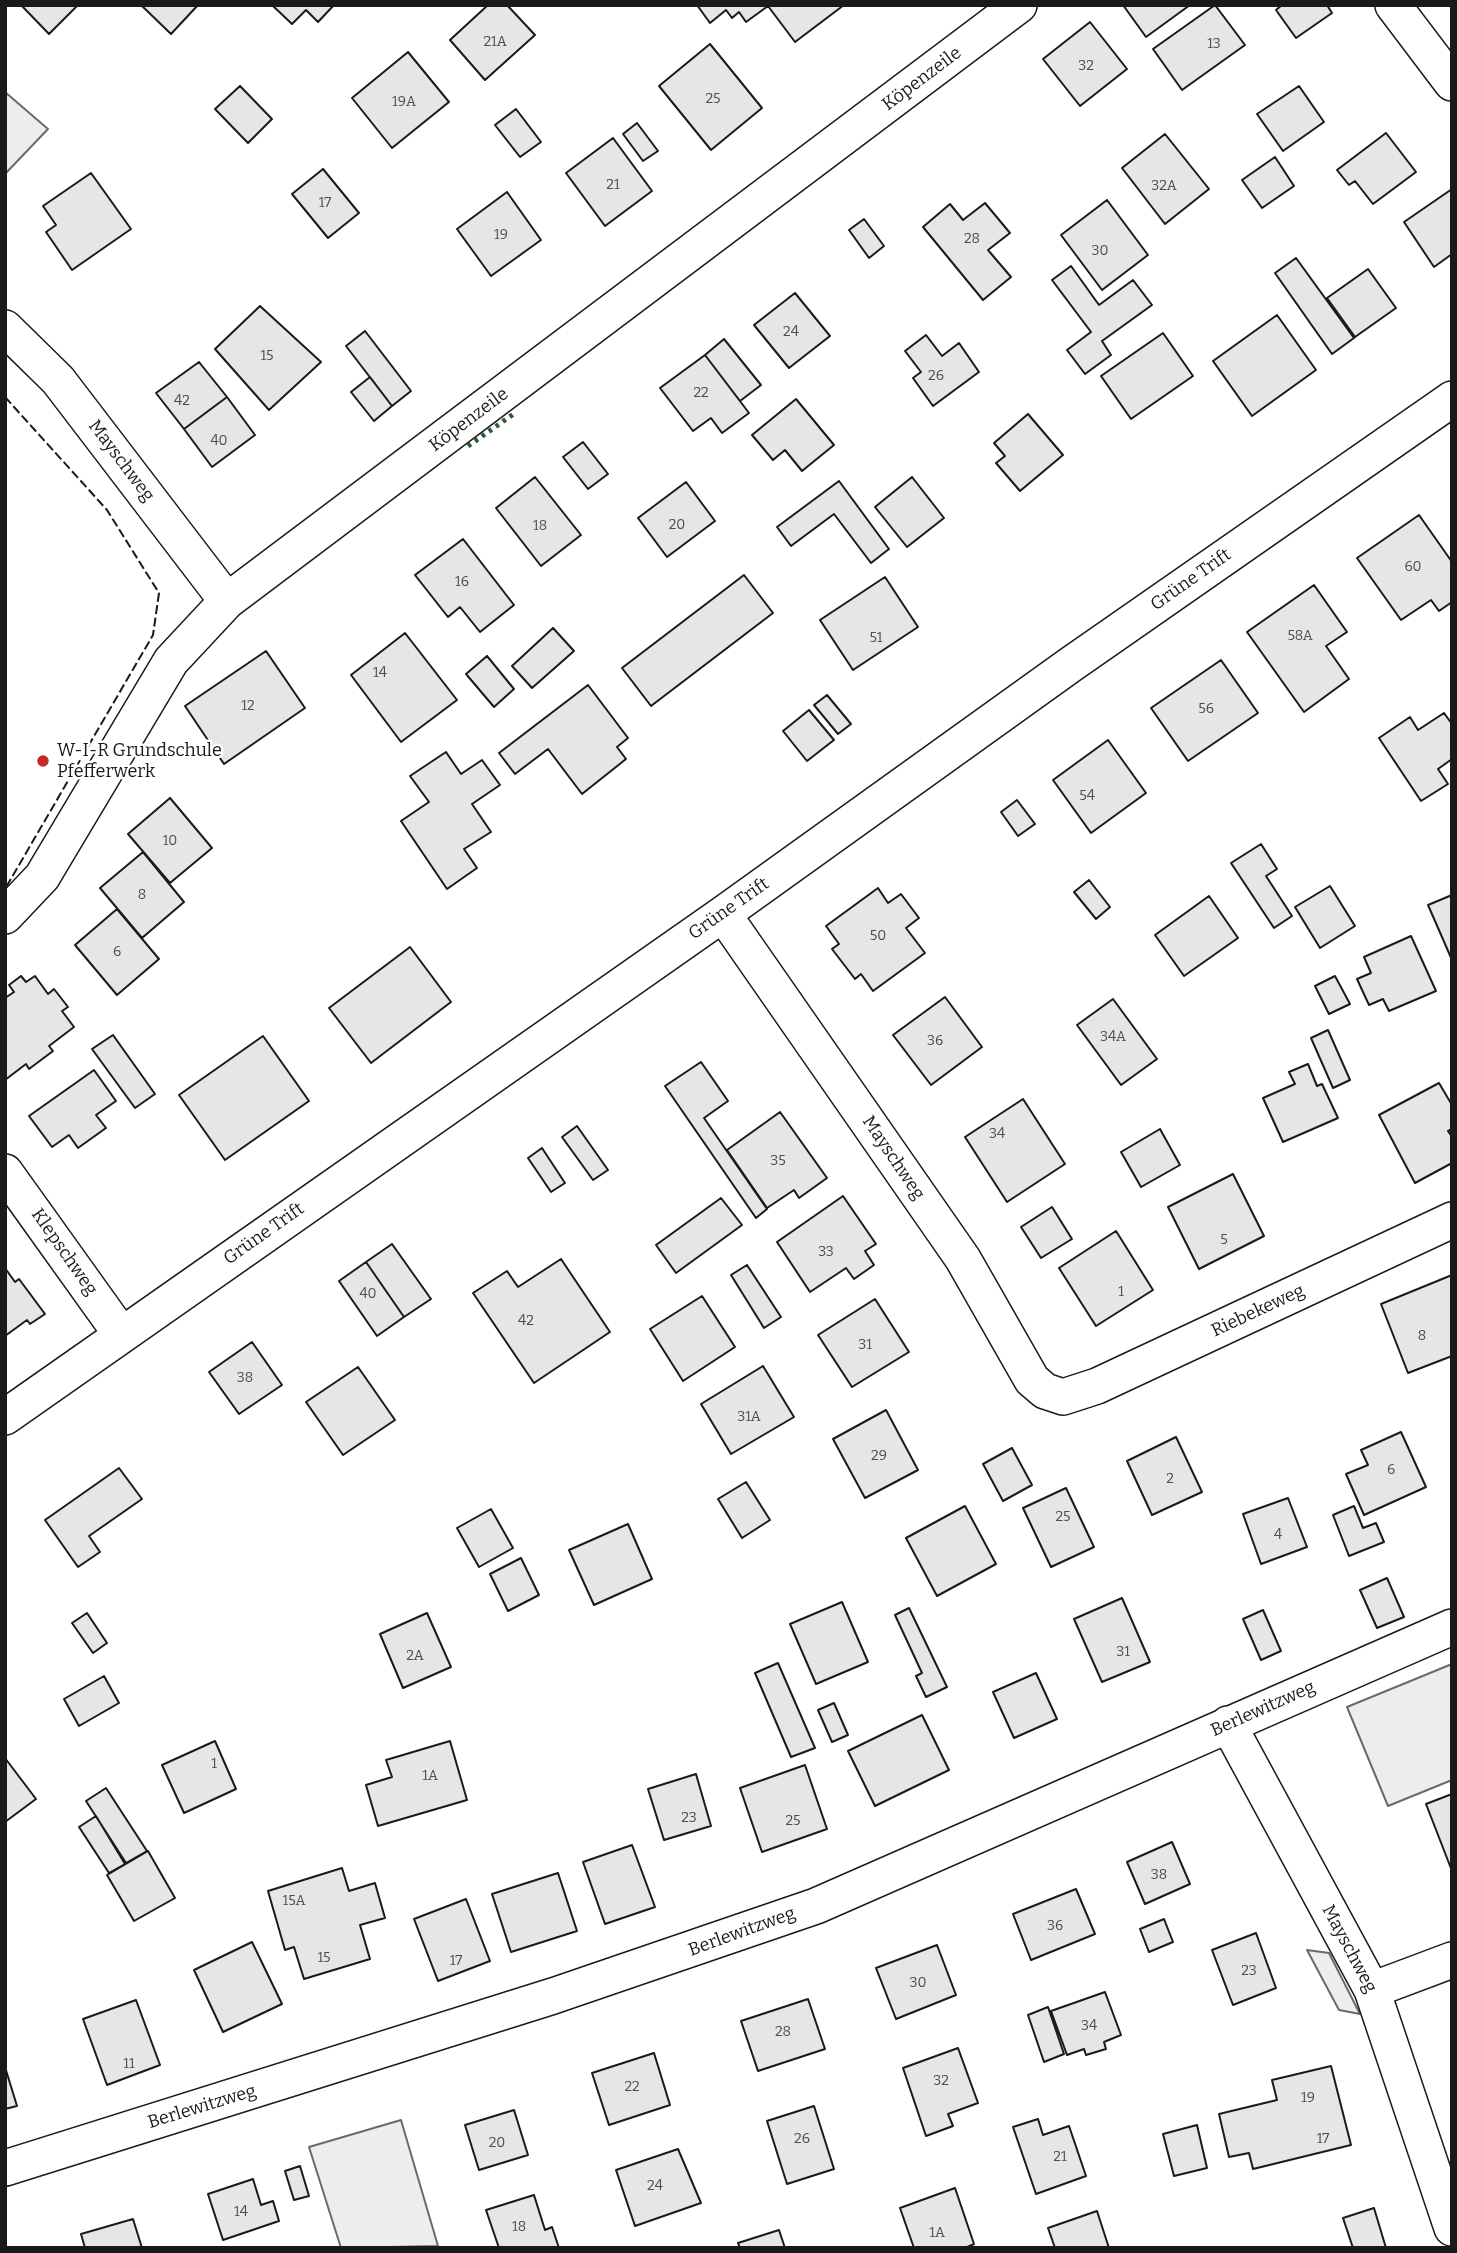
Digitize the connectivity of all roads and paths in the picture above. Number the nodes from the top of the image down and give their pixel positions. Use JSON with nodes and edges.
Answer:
{"nodes":[{"id":1,"x":1019,"y":5,"type":"edge"},
{"id":2,"x":1393,"y":5,"type":"edge"},
{"id":3,"x":1452,"y":83,"type":"edge"},
{"id":4,"x":5,"y":328,"type":"edge"},
{"id":5,"x":1452,"y":399,"type":"edge"},
{"id":6,"x":227,"y":601,"type":"junction"},
{"id":7,"x":723,"y":914,"type":"junction"},
{"id":8,"x":5,"y":916,"type":"edge"},
{"id":9,"x":5,"y":1172,"type":"edge"},
{"id":10,"x":1452,"y":1220,"type":"edge"},
{"id":11,"x":121,"y":1334,"type":"junction"},
{"id":12,"x":1063,"y":1398,"type":"joint"},
{"id":13,"x":5,"y":1417,"type":"edge"},
{"id":14,"x":1452,"y":1627,"type":"edge"},
{"id":15,"x":1228,"y":1724,"type":"junction"},
{"id":16,"x":1452,"y":1960,"type":"edge"},
{"id":17,"x":1373,"y":1990,"type":"junction"},
{"id":18,"x":5,"y":2168,"type":"edge"},
{"id":19,"x":1452,"y":2228,"type":"edge"}],
"edges":[{"from":1,"to":6,"type":"street","name":"Köpenzeile"},
{"from":2,"to":3,"type":"street"},
{"from":4,"to":6,"type":"street","name":"Mayschweg"},
{"from":5,"to":7,"type":"street","name":"Grüne Trift"},
{"from":6,"to":8,"type":"street","name":"Köpenzeile"},
{"from":7,"to":11,"type":"street","name":"Grüne Trift"},
{"from":7,"to":12,"type":"street","name":"Mayschweg"},
{"from":9,"to":11,"type":"street","name":"Klepschweg"},
{"from":10,"to":12,"type":"street","name":"Riebekeweg"},
{"from":11,"to":13,"type":"street","name":"Grüne Trift"},
{"from":14,"to":15,"type":"street","name":"Berlewitzweg"},
{"from":15,"to":17,"type":"street","name":"Mayschweg"},
{"from":15,"to":18,"type":"street","name":"Berlewitzweg"},
{"from":16,"to":17,"type":"street"},
{"from":17,"to":19,"type":"street","name":"Mayschweg"}]}
